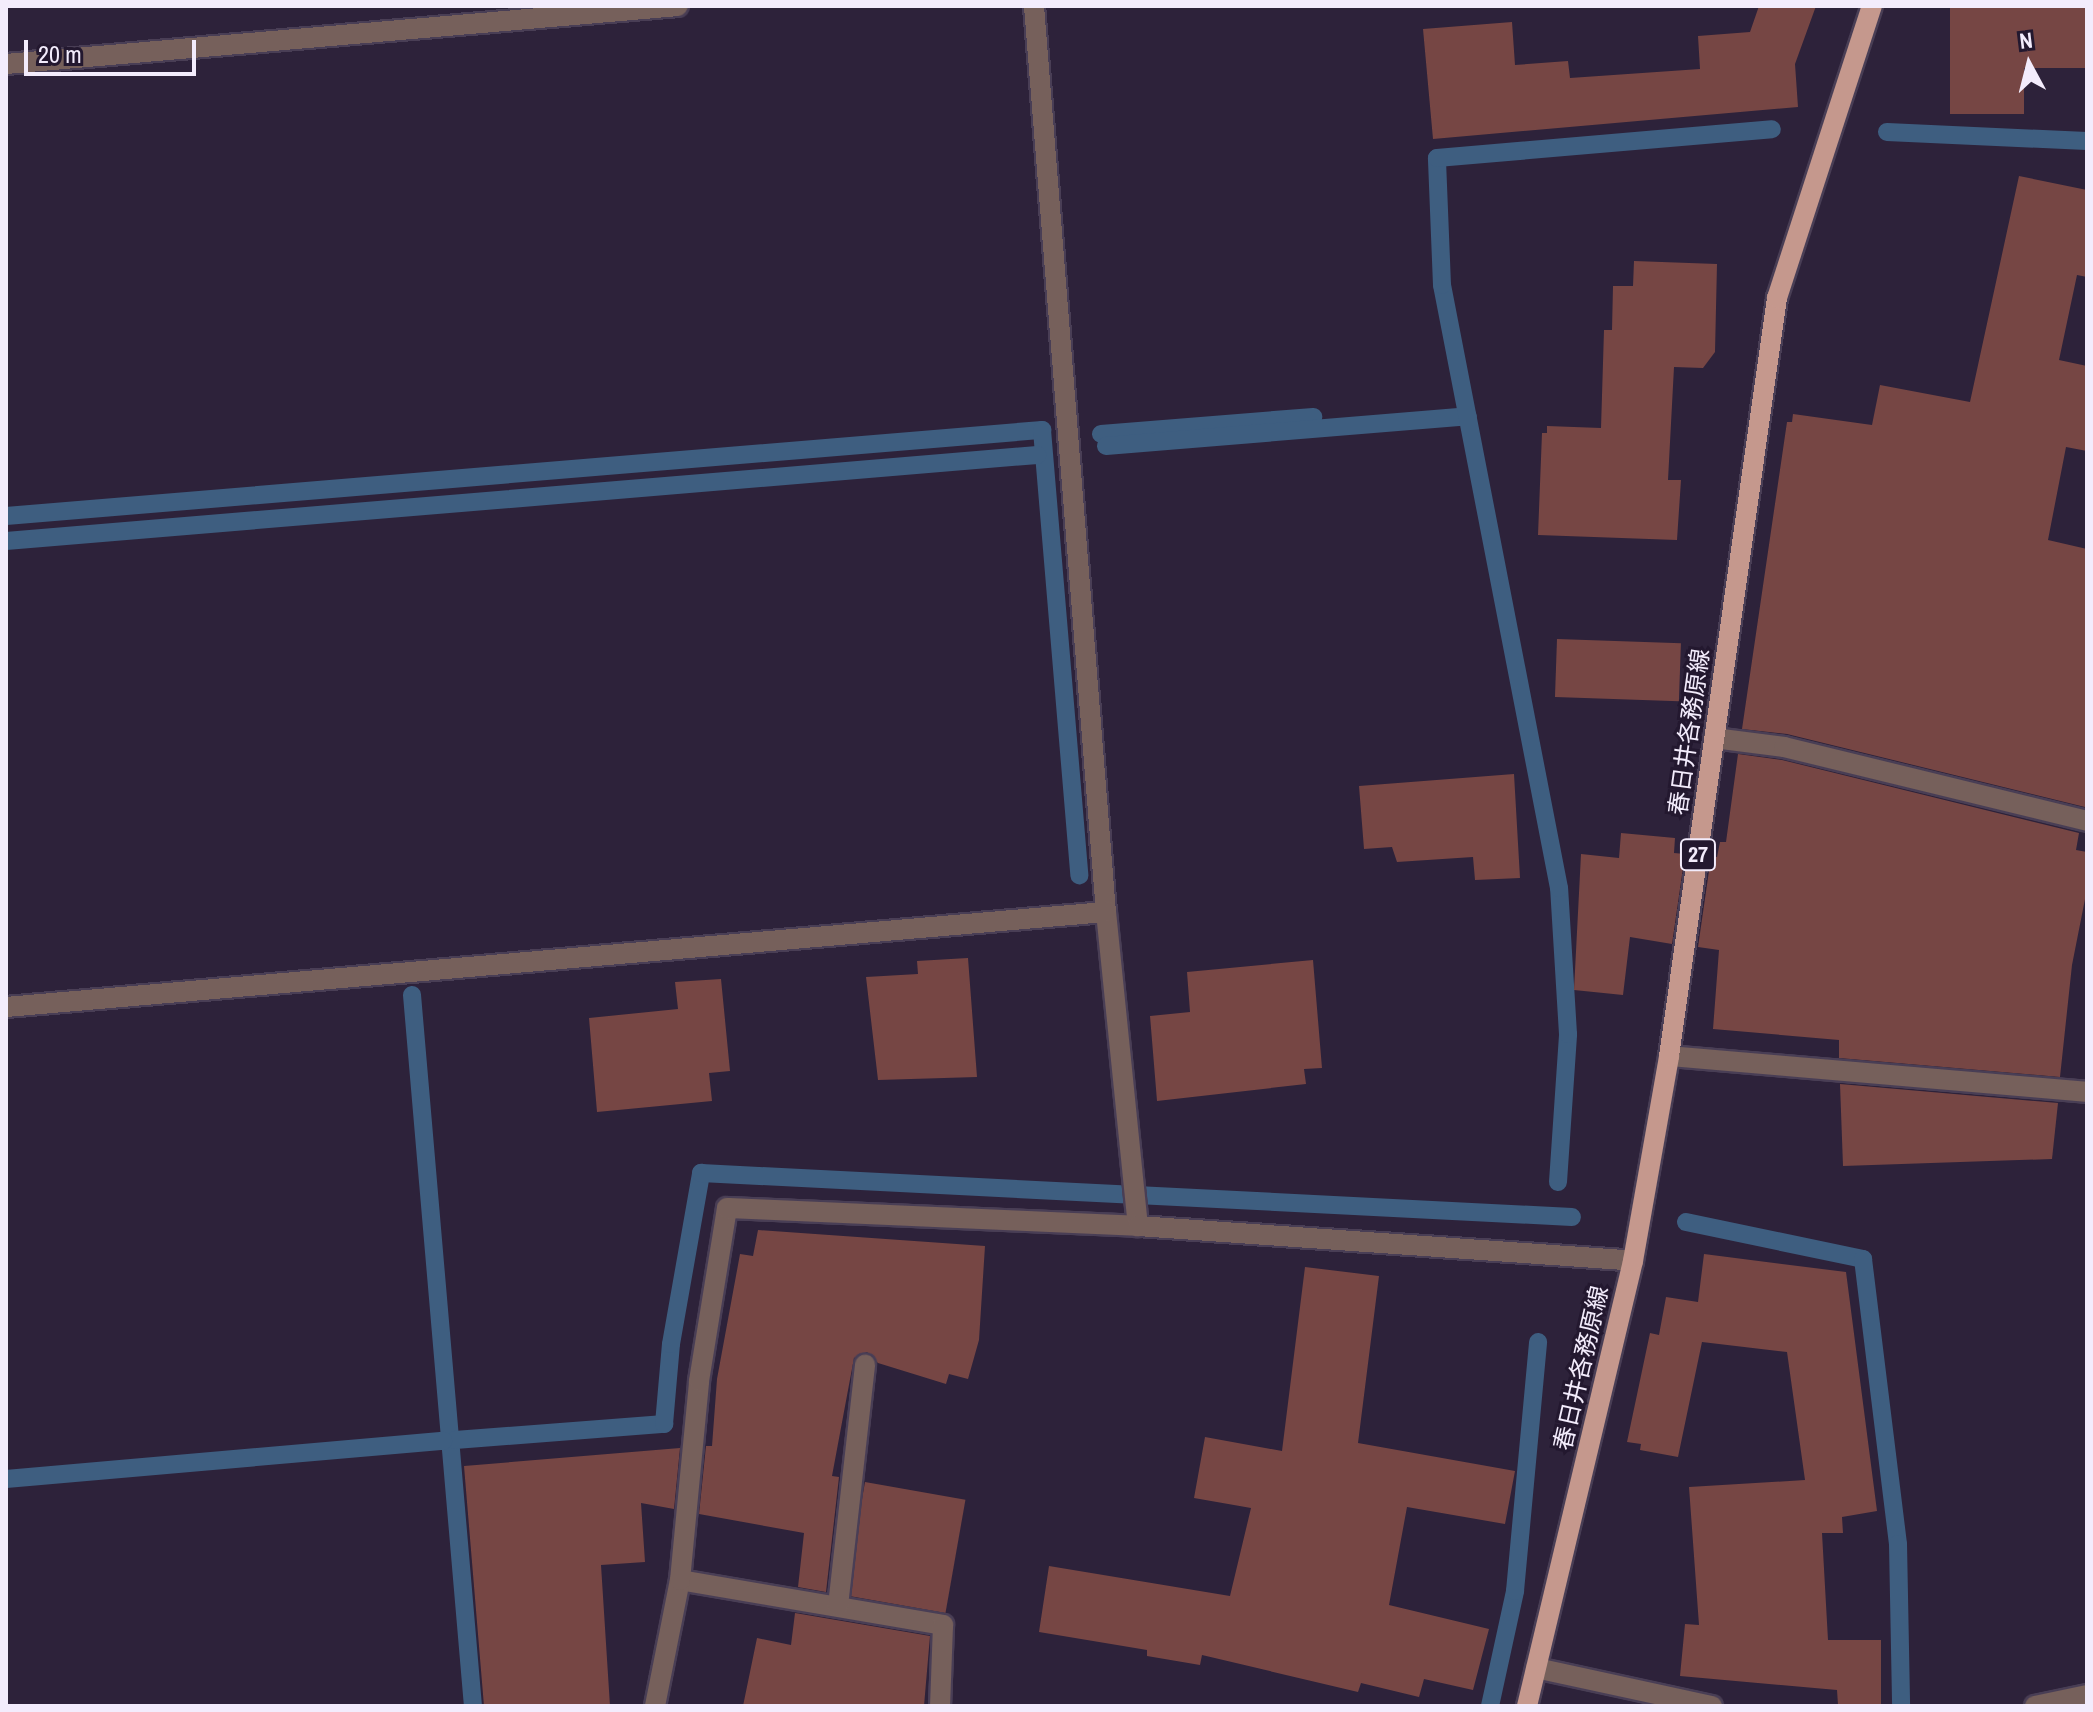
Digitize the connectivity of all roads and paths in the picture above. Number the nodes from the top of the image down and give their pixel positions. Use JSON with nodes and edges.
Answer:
{"nodes":[{"id":1,"x":678,"y":6,"type":"edge"},
{"id":2,"x":1034,"y":6,"type":"edge"},
{"id":3,"x":1872,"y":6,"type":"edge"},
{"id":4,"x":6,"y":64,"type":"edge"},
{"id":5,"x":1714,"y":738,"type":"junction"},
{"id":6,"x":2087,"y":821,"type":"edge"},
{"id":7,"x":1106,"y":912,"type":"junction"},
{"id":8,"x":6,"y":1007,"type":"edge"},
{"id":9,"x":1669,"y":1056,"type":"junction"},
{"id":10,"x":2087,"y":1092,"type":"edge"},
{"id":11,"x":1138,"y":1226,"type":"junction"},
{"id":12,"x":1633,"y":1261,"type":"junction"},
{"id":13,"x":865,"y":1365,"type":"dead end"},
{"id":14,"x":680,"y":1580,"type":"junction"},
{"id":15,"x":838,"y":1606,"type":"junction"},
{"id":16,"x":1536,"y":1668,"type":"junction"},
{"id":17,"x":2087,"y":1695,"type":"edge"},
{"id":18,"x":655,"y":1706,"type":"edge"},
{"id":19,"x":940,"y":1706,"type":"edge"},
{"id":20,"x":1527,"y":1706,"type":"edge"},
{"id":21,"x":1712,"y":1706,"type":"edge"},
{"id":22,"x":2035,"y":1706,"type":"edge"}],
"edges":[{"from":1,"to":4,"type":"street"},
{"from":2,"to":7,"type":"street"},
{"from":3,"to":5,"type":"main road","name":"春日井各務原線","number":"27"},
{"from":5,"to":6,"type":"street"},
{"from":5,"to":9,"type":"main road","name":"春日井各務原線","number":"27"},
{"from":7,"to":8,"type":"street"},
{"from":7,"to":11,"type":"street"},
{"from":9,"to":10,"type":"street"},
{"from":9,"to":12,"type":"main road","name":"春日井各務原線","number":"27"},
{"from":11,"to":12,"type":"street"},
{"from":11,"to":14,"type":"street"},
{"from":12,"to":16,"type":"main road","name":"春日井各務原線","number":"27"},
{"from":13,"to":15,"type":"street"},
{"from":14,"to":15,"type":"street"},
{"from":14,"to":18,"type":"street"},
{"from":15,"to":19,"type":"street"},
{"from":16,"to":20,"type":"main road","name":"春日井各務原線","number":"27"},
{"from":16,"to":21,"type":"street"},
{"from":17,"to":22,"type":"street"}]}
